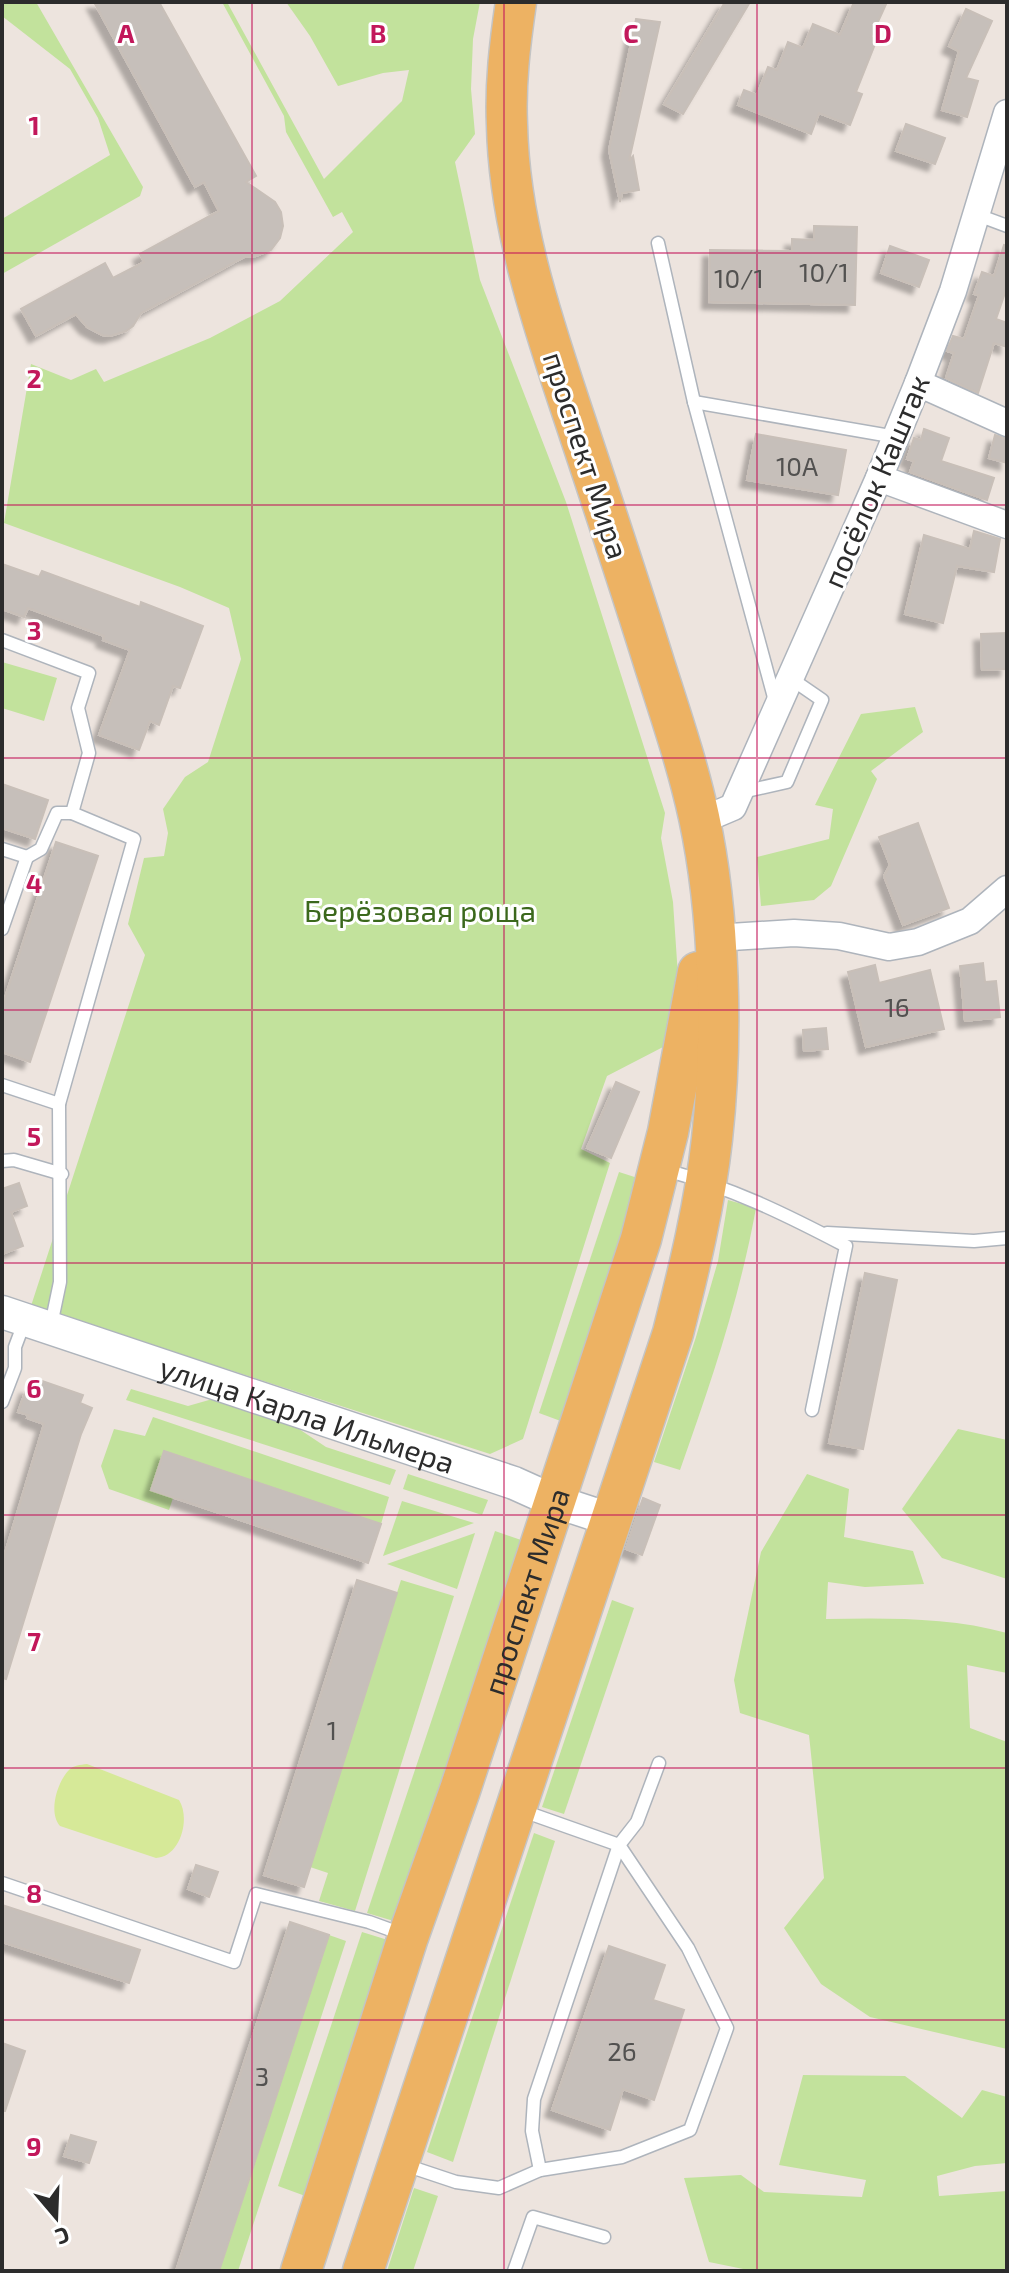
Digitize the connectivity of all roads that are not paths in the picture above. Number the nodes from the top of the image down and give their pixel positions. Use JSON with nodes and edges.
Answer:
{"nodes":[{"id":1,"x":516,"y":2,"type":"edge"},
{"id":2,"x":1007,"y":113,"type":"edge"},
{"id":3,"x":975,"y":214,"type":"junction"},
{"id":4,"x":1007,"y":226,"type":"edge"},
{"id":5,"x":658,"y":243,"type":"dead end"},
{"id":6,"x":918,"y":383,"type":"junction"},
{"id":7,"x":694,"y":402,"type":"junction"},
{"id":8,"x":1007,"y":423,"type":"edge"},
{"id":9,"x":896,"y":437,"type":"junction"},
{"id":10,"x":879,"y":478,"type":"junction"},
{"id":11,"x":1007,"y":525,"type":"edge"},
{"id":12,"x":2,"y":640,"type":"edge"},
{"id":13,"x":790,"y":678,"type":"junction"},
{"id":14,"x":776,"y":708,"type":"junction"},
{"id":15,"x":739,"y":792,"type":"junction"},
{"id":16,"x":72,"y":813,"type":"junction"},
{"id":17,"x":700,"y":821,"type":"junction"},
{"id":18,"x":2,"y":849,"type":"edge"},
{"id":19,"x":27,"y":857,"type":"junction"},
{"id":20,"x":1007,"y":889,"type":"edge"},
{"id":21,"x":713,"y":920,"type":"junction"},
{"id":22,"x":2,"y":929,"type":"edge"},
{"id":23,"x":2,"y":1085,"type":"edge"},
{"id":24,"x":59,"y":1104,"type":"junction"},
{"id":25,"x":2,"y":1161,"type":"edge"},
{"id":26,"x":659,"y":1168,"type":"junction"},
{"id":27,"x":62,"y":1174,"type":"junction"},
{"id":28,"x":705,"y":1180,"type":"junction"},
{"id":29,"x":820,"y":1232,"type":"junction"},
{"id":30,"x":1007,"y":1238,"type":"edge"},
{"id":31,"x":26,"y":1320,"type":"edge"},
{"id":32,"x":2,"y":1402,"type":"edge"},
{"id":33,"x":812,"y":1410,"type":"dead end"},
{"id":34,"x":554,"y":1501,"type":"junction"},
{"id":35,"x":612,"y":1520,"type":"junction"},
{"id":36,"x":659,"y":1763,"type":"dead end"},
{"id":37,"x":517,"y":1809,"type":"junction"},
{"id":38,"x":619,"y":1845,"type":"junction"},
{"id":39,"x":2,"y":1883,"type":"edge"},
{"id":40,"x":408,"y":1937,"type":"junction"},
{"id":41,"x":468,"y":1956,"type":"junction"},
{"id":42,"x":399,"y":2163,"type":"junction"},
{"id":43,"x":540,"y":2170,"type":"junction"},
{"id":44,"x":604,"y":2237,"type":"dead end"},
{"id":45,"x":301,"y":2271,"type":"edge"},
{"id":46,"x":363,"y":2271,"type":"edge"},
{"id":47,"x":514,"y":2271,"type":"edge"}],
"edges":[{"from":1,"to":17,"type":"main road","name":"проспект Мира"},
{"from":2,"to":3,"type":"street","name":"посёлок Каштак"},
{"from":3,"to":4,"type":"lane"},
{"from":3,"to":6,"type":"street","name":"посёлок Каштак"},
{"from":5,"to":7,"type":"lane"},
{"from":6,"to":8,"type":"street"},
{"from":6,"to":9,"type":"street","name":"посёлок Каштак"},
{"from":7,"to":9,"type":"lane"},
{"from":7,"to":14,"type":"lane"},
{"from":9,"to":10,"type":"street","name":"посёлок Каштак"},
{"from":10,"to":11,"type":"street"},
{"from":10,"to":13,"type":"street","name":"посёлок Каштак"},
{"from":12,"to":16,"type":"lane"},
{"from":13,"to":14,"type":"street","name":"посёлок Каштак"},
{"from":13,"to":15,"type":"lane"},
{"from":14,"to":15,"type":"street","name":"посёлок Каштак"},
{"from":15,"to":17,"type":"street","name":"посёлок Каштак"},
{"from":16,"to":19,"type":"lane"},
{"from":16,"to":24,"type":"lane"},
{"from":17,"to":21,"type":"main road","name":"проспект Мира"},
{"from":18,"to":19,"type":"lane"},
{"from":19,"to":22,"type":"lane"},
{"from":20,"to":21,"type":"street"},
{"from":21,"to":26,"type":"main road","name":"проспект Мира"},
{"from":21,"to":28,"type":"main road","name":"проспект Мира"},
{"from":23,"to":24,"type":"lane"},
{"from":24,"to":27,"type":"lane"},
{"from":25,"to":27,"type":"lane"},
{"from":26,"to":28,"type":"lane"},
{"from":26,"to":34,"type":"main road","name":"проспект Мира"},
{"from":27,"to":31,"type":"lane"},
{"from":28,"to":29,"type":"lane"},
{"from":28,"to":35,"type":"main road","name":"проспект Мира"},
{"from":29,"to":30,"type":"lane"},
{"from":29,"to":33,"type":"lane"},
{"from":31,"to":32,"type":"lane"},
{"from":31,"to":34,"type":"street","name":"улица Карла Ильмера"},
{"from":34,"to":35,"type":"street","name":"улица Карла Ильмера"},
{"from":34,"to":40,"type":"main road","name":"проспект Мира"},
{"from":35,"to":37,"type":"main road","name":"проспект Мира"},
{"from":36,"to":38,"type":"lane"},
{"from":37,"to":38,"type":"lane"},
{"from":37,"to":41,"type":"main road","name":"проспект Мира"},
{"from":38,"to":43,"type":"lane"},
{"from":38,"to":43,"type":"lane"},
{"from":39,"to":40,"type":"lane"},
{"from":40,"to":41,"type":"main road"},
{"from":40,"to":45,"type":"main road","name":"проспект Мира"},
{"from":41,"to":42,"type":"main road","name":"проспект Мира"},
{"from":42,"to":43,"type":"lane"},
{"from":42,"to":46,"type":"main road","name":"проспект Мира"},
{"from":44,"to":47,"type":"lane"}]}
